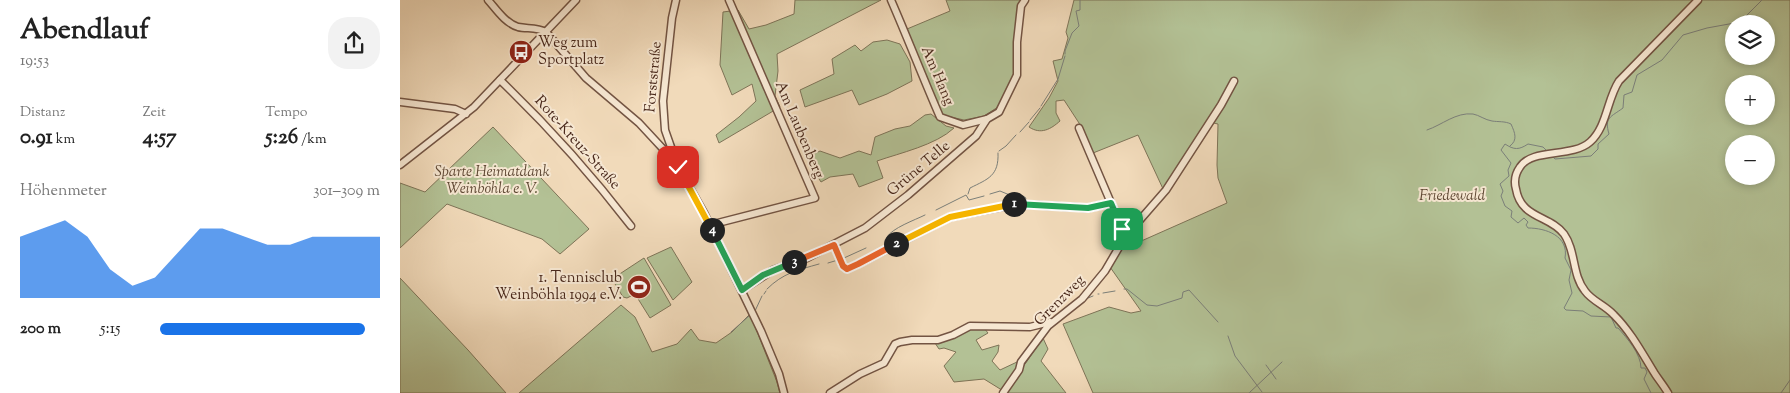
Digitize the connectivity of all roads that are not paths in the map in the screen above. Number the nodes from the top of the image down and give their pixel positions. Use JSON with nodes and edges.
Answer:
{"nodes":[{"id":1,"x":488,"y":0,"type":"edge"},
{"id":2,"x":576,"y":0,"type":"edge"},
{"id":3,"x":676,"y":0,"type":"edge"},
{"id":4,"x":729,"y":0,"type":"edge"},
{"id":5,"x":891,"y":0,"type":"edge"},
{"id":6,"x":1025,"y":0,"type":"edge"},
{"id":7,"x":1698,"y":0,"type":"edge"},
{"id":8,"x":546,"y":32,"type":"junction"},
{"id":9,"x":500,"y":80,"type":"junction"},
{"id":10,"x":1234,"y":81,"type":"dead end"},
{"id":11,"x":400,"y":102,"type":"edge"},
{"id":12,"x":466,"y":114,"type":"junction"},
{"id":13,"x":987,"y":119,"type":"junction"},
{"id":14,"x":1079,"y":128,"type":"dead end"},
{"id":15,"x":673,"y":155,"type":"junction"},
{"id":16,"x":400,"y":165,"type":"edge"},
{"id":17,"x":1111,"y":203,"type":"junction"},
{"id":18,"x":710,"y":225,"type":"junction"},
{"id":19,"x":631,"y":226,"type":"dead end"},
{"id":20,"x":1125,"y":237,"type":"junction"},
{"id":21,"x":834,"y":245,"type":"junction"},
{"id":22,"x":742,"y":290,"type":"junction"},
{"id":23,"x":1053,"y":322,"type":"junction"},
{"id":24,"x":784,"y":393,"type":"edge"},
{"id":25,"x":830,"y":393,"type":"edge"},
{"id":26,"x":1004,"y":393,"type":"edge"},
{"id":27,"x":1668,"y":393,"type":"edge"}],
"edges":[{"from":1,"to":8,"type":"street"},
{"from":2,"to":8,"type":"street"},
{"from":3,"to":15,"type":"street","name":"Forststraße"},
{"from":4,"to":18,"type":"street","name":"Am Laubenberg"},
{"from":5,"to":13,"type":"street","name":"Am Hang"},
{"from":6,"to":13,"type":"street","name":"Grüne Telle"},
{"from":7,"to":27,"type":"street"},
{"from":8,"to":9,"type":"street"},
{"from":8,"to":15,"type":"street"},
{"from":9,"to":12,"type":"street"},
{"from":9,"to":19,"type":"street","name":"Rote-Kreuz-Straße"},
{"from":10,"to":20,"type":"street","name":"Grenzweg"},
{"from":11,"to":12,"type":"street"},
{"from":12,"to":16,"type":"street"},
{"from":13,"to":21,"type":"street","name":"Grüne Telle"},
{"from":14,"to":17,"type":"street"},
{"from":15,"to":18,"type":"street"},
{"from":17,"to":20,"type":"street"},
{"from":17,"to":21,"type":"street"},
{"from":18,"to":22,"type":"street"},
{"from":20,"to":23,"type":"street","name":"Grenzweg"},
{"from":21,"to":22,"type":"street","name":"Grüne Telle"},
{"from":22,"to":24,"type":"street"},
{"from":23,"to":25,"type":"street"},
{"from":23,"to":26,"type":"street","name":"Grenzweg"}]}
